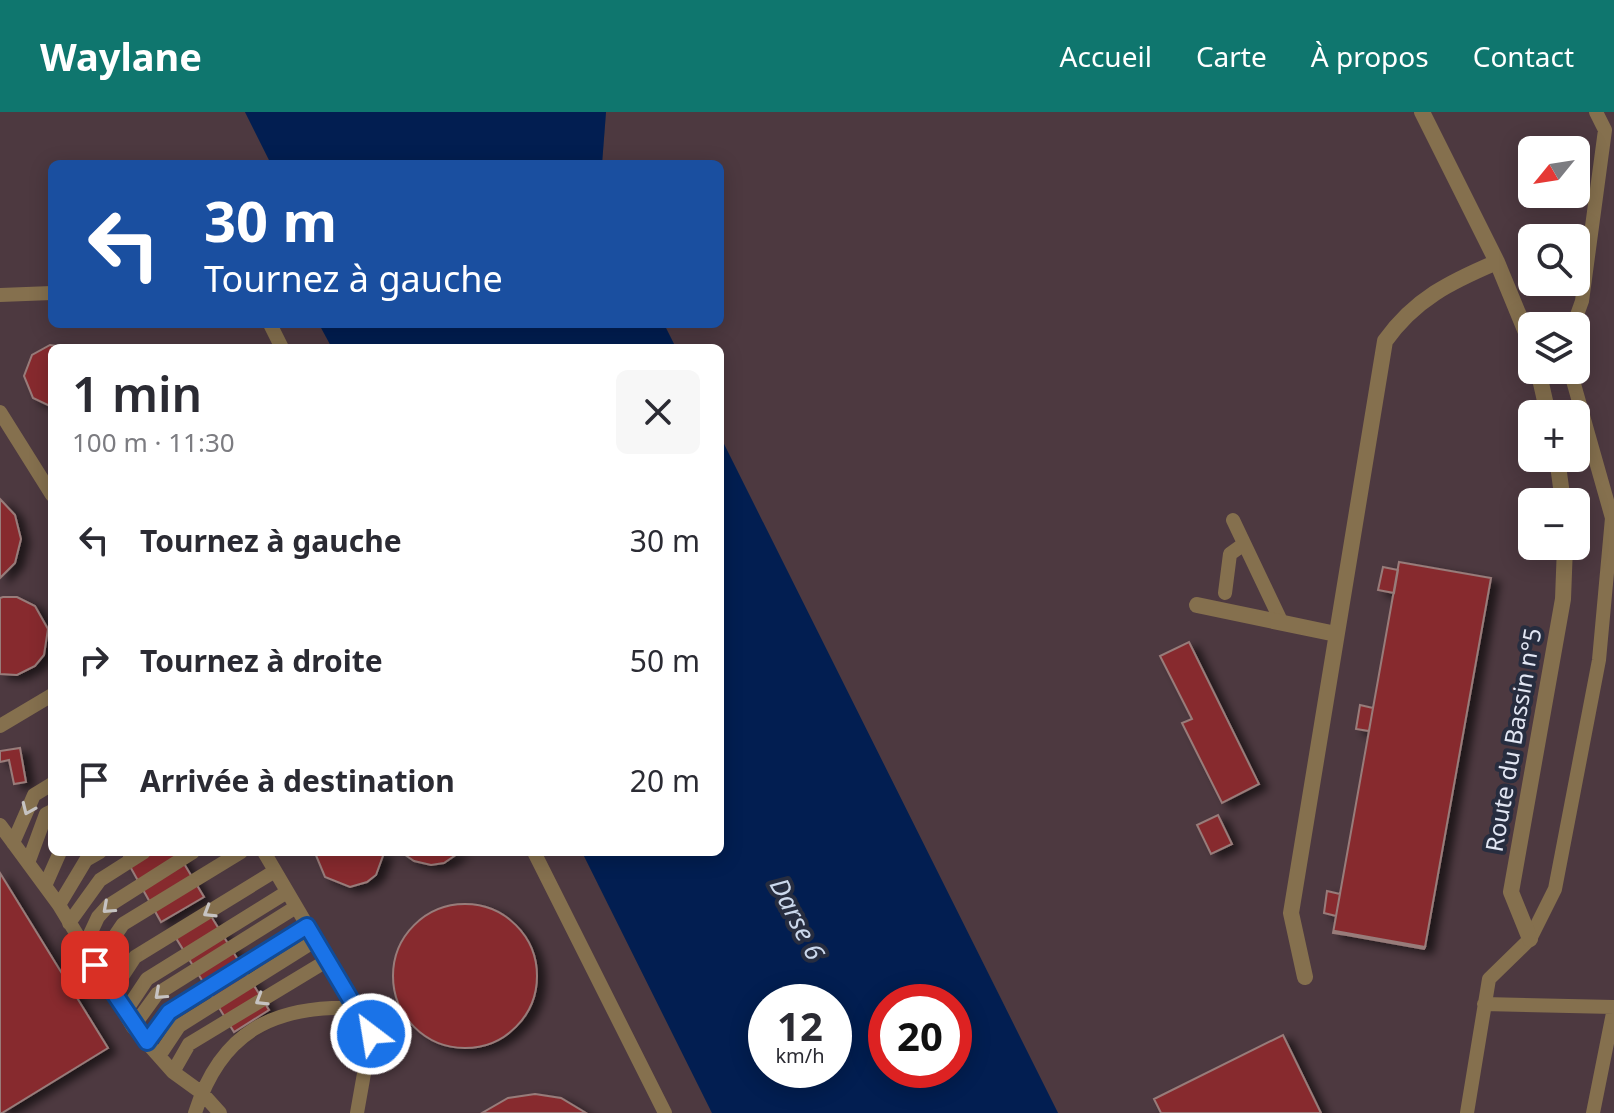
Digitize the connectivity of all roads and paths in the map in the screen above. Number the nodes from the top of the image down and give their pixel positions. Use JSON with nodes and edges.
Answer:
{"nodes":[{"id":1,"x":1422,"y":112,"type":"edge"},
{"id":2,"x":1596,"y":112,"type":"edge"},
{"id":3,"x":1497,"y":262,"type":"junction"},
{"id":4,"x":48,"y":293,"type":"edge"},
{"id":5,"x":0,"y":295,"type":"edge"},
{"id":6,"x":1578,"y":312,"type":"edge"},
{"id":7,"x":1518,"y":313,"type":"edge"},
{"id":8,"x":1574,"y":384,"type":"edge"},
{"id":9,"x":0,"y":412,"type":"edge"},
{"id":10,"x":48,"y":489,"type":"edge"},
{"id":11,"x":1233,"y":520,"type":"dead end"},
{"id":12,"x":1244,"y":544,"type":"junction"},
{"id":13,"x":1564,"y":560,"type":"edge"},
{"id":14,"x":1225,"y":593,"type":"dead end"},
{"id":15,"x":1197,"y":605,"type":"dead end"},
{"id":16,"x":1282,"y":623,"type":"junction"},
{"id":17,"x":1336,"y":634,"type":"junction"},
{"id":18,"x":48,"y":697,"type":"edge"},
{"id":19,"x":0,"y":726,"type":"edge"},
{"id":20,"x":48,"y":786,"type":"edge"},
{"id":21,"x":48,"y":813,"type":"edge"},
{"id":22,"x":0,"y":825,"type":"edge"},
{"id":23,"x":13,"y":843,"type":"junction"},
{"id":24,"x":58,"y":856,"type":"edge"},
{"id":25,"x":93,"y":856,"type":"edge"},
{"id":26,"x":138,"y":856,"type":"edge"},
{"id":27,"x":187,"y":856,"type":"edge"},
{"id":28,"x":234,"y":856,"type":"edge"},
{"id":29,"x":266,"y":856,"type":"edge"},
{"id":30,"x":536,"y":856,"type":"edge"},
{"id":31,"x":28,"y":863,"type":"junction"},
{"id":32,"x":275,"y":871,"type":"junction"},
{"id":33,"x":45,"y":886,"type":"junction"},
{"id":34,"x":287,"y":892,"type":"junction"},
{"id":35,"x":59,"y":905,"type":"junction"},
{"id":36,"x":296,"y":907,"type":"junction"},
{"id":37,"x":69,"y":923,"type":"junction"},
{"id":38,"x":307,"y":926,"type":"junction"},
{"id":39,"x":1530,"y":939,"type":"junction"},
{"id":40,"x":316,"y":940,"type":"junction"},
{"id":41,"x":84,"y":947,"type":"junction"},
{"id":42,"x":328,"y":960,"type":"junction"},
{"id":43,"x":95,"y":965,"type":"junction"},
{"id":44,"x":1305,"y":977,"type":"dead end"},
{"id":45,"x":112,"y":992,"type":"junction"},
{"id":46,"x":1484,"y":1004,"type":"junction"},
{"id":47,"x":356,"y":1008,"type":"junction"},
{"id":48,"x":1614,"y":1008,"type":"edge"},
{"id":49,"x":125,"y":1012,"type":"junction"},
{"id":50,"x":133,"y":1027,"type":"junction"},
{"id":51,"x":147,"y":1042,"type":"junction"},
{"id":52,"x":159,"y":1056,"type":"junction"},
{"id":53,"x":173,"y":1072,"type":"junction"},
{"id":54,"x":202,"y":1093,"type":"junction"},
{"id":55,"x":195,"y":1113,"type":"edge"},
{"id":56,"x":220,"y":1113,"type":"edge"},
{"id":57,"x":357,"y":1113,"type":"edge"},
{"id":58,"x":665,"y":1113,"type":"edge"},
{"id":59,"x":1467,"y":1113,"type":"edge"},
{"id":60,"x":1593,"y":1113,"type":"edge"}],
"edges":[{"from":1,"to":3,"type":"street"},
{"from":2,"to":6,"type":"lane"},
{"from":3,"to":7,"type":"street"},
{"from":3,"to":17,"type":"street"},
{"from":4,"to":5,"type":"lane"},
{"from":8,"to":39,"type":"lane"},
{"from":9,"to":10,"type":"lane"},
{"from":11,"to":12,"type":"lane"},
{"from":12,"to":14,"type":"lane"},
{"from":12,"to":16,"type":"lane"},
{"from":13,"to":39,"type":"street","name":"Route du Bassin n°5"},
{"from":15,"to":16,"type":"street"},
{"from":16,"to":17,"type":"street"},
{"from":17,"to":44,"type":"street"},
{"from":18,"to":19,"type":"lane"},
{"from":20,"to":23,"type":"lane","one_way":true},
{"from":21,"to":31,"type":"lane"},
{"from":22,"to":23,"type":"lane"},
{"from":23,"to":31,"type":"lane"},
{"from":24,"to":33,"type":"lane"},
{"from":25,"to":35,"type":"lane"},
{"from":26,"to":37,"type":"lane"},
{"from":27,"to":41,"type":"lane","one_way":true},
{"from":28,"to":43,"type":"lane"},
{"from":29,"to":32,"type":"lane"},
{"from":30,"to":58,"type":"lane"},
{"from":31,"to":33,"type":"lane"},
{"from":32,"to":34,"type":"lane"},
{"from":32,"to":45,"type":"lane","one_way":true},
{"from":33,"to":35,"type":"lane"},
{"from":34,"to":36,"type":"lane"},
{"from":34,"to":49,"type":"lane"},
{"from":35,"to":37,"type":"lane"},
{"from":36,"to":38,"type":"lane"},
{"from":36,"to":50,"type":"lane","one_way":true},
{"from":37,"to":41,"type":"lane"},
{"from":38,"to":40,"type":"lane"},
{"from":38,"to":51,"type":"lane"},
{"from":39,"to":46,"type":"lane"},
{"from":40,"to":42,"type":"lane"},
{"from":40,"to":52,"type":"lane"},
{"from":41,"to":43,"type":"lane"},
{"from":42,"to":47,"type":"lane"},
{"from":42,"to":53,"type":"lane","one_way":true},
{"from":43,"to":45,"type":"lane"},
{"from":45,"to":49,"type":"lane"},
{"from":46,"to":48,"type":"lane"},
{"from":46,"to":59,"type":"lane"},
{"from":47,"to":54,"type":"lane"},
{"from":47,"to":57,"type":"lane"},
{"from":48,"to":60,"type":"lane"},
{"from":49,"to":50,"type":"lane"},
{"from":50,"to":51,"type":"lane"},
{"from":51,"to":52,"type":"lane"},
{"from":52,"to":53,"type":"lane"},
{"from":53,"to":54,"type":"lane"},
{"from":54,"to":55,"type":"lane"},
{"from":54,"to":56,"type":"lane"}]}
